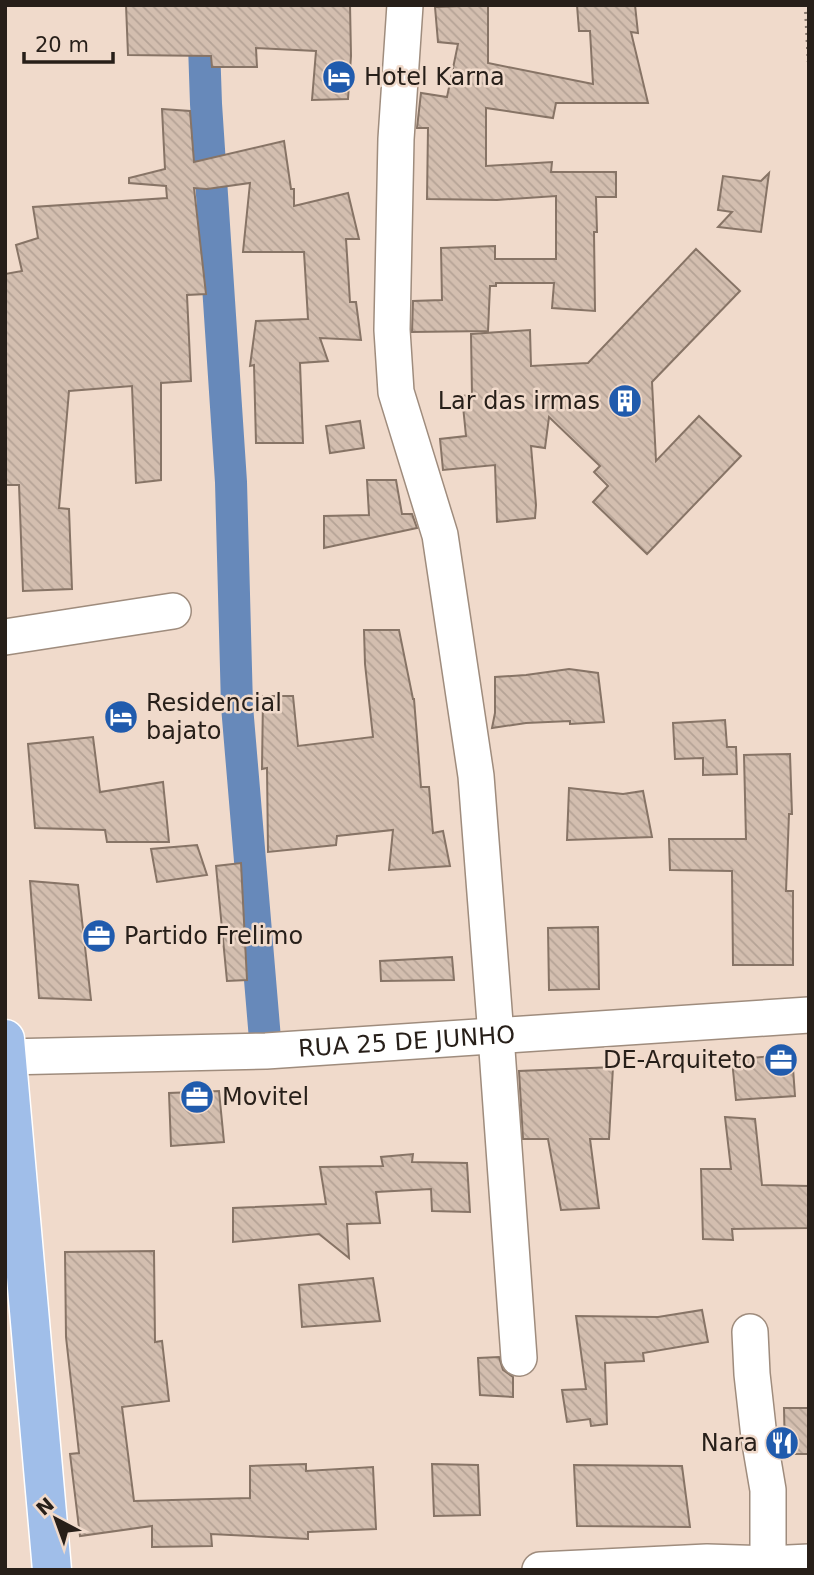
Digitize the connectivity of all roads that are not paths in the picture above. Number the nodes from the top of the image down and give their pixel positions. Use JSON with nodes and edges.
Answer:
{"nodes":[{"id":1,"x":405,"y":5,"type":"edge"},
{"id":2,"x":173,"y":611,"type":"dead end"},
{"id":3,"x":5,"y":637,"type":"edge"},
{"id":4,"x":809,"y":1015,"type":"edge"},
{"id":5,"x":496,"y":1036,"type":"junction"},
{"id":6,"x":6,"y":1051,"type":"edge"},
{"id":7,"x":750,"y":1332,"type":"dead end"},
{"id":8,"x":519,"y":1358,"type":"dead end"},
{"id":9,"x":809,"y":1562,"type":"edge"},
{"id":10,"x":768,"y":1564,"type":"junction"},
{"id":11,"x":707,"y":1566,"type":"edge"},
{"id":12,"x":52,"y":1570,"type":"edge"},
{"id":13,"x":540,"y":1570,"type":"edge"}],
"edges":[{"from":1,"to":5,"type":"street"},
{"from":2,"to":3,"type":"street"},
{"from":4,"to":5,"type":"street","name":"RUA 25 DE JUNHO"},
{"from":5,"to":6,"type":"street","name":"RUA 25 DE JUNHO"},
{"from":5,"to":8,"type":"street"},
{"from":6,"to":12,"type":"main road"},
{"from":7,"to":10,"type":"street"},
{"from":9,"to":10,"type":"street"},
{"from":10,"to":11,"type":"street"},
{"from":11,"to":13,"type":"street"}]}
